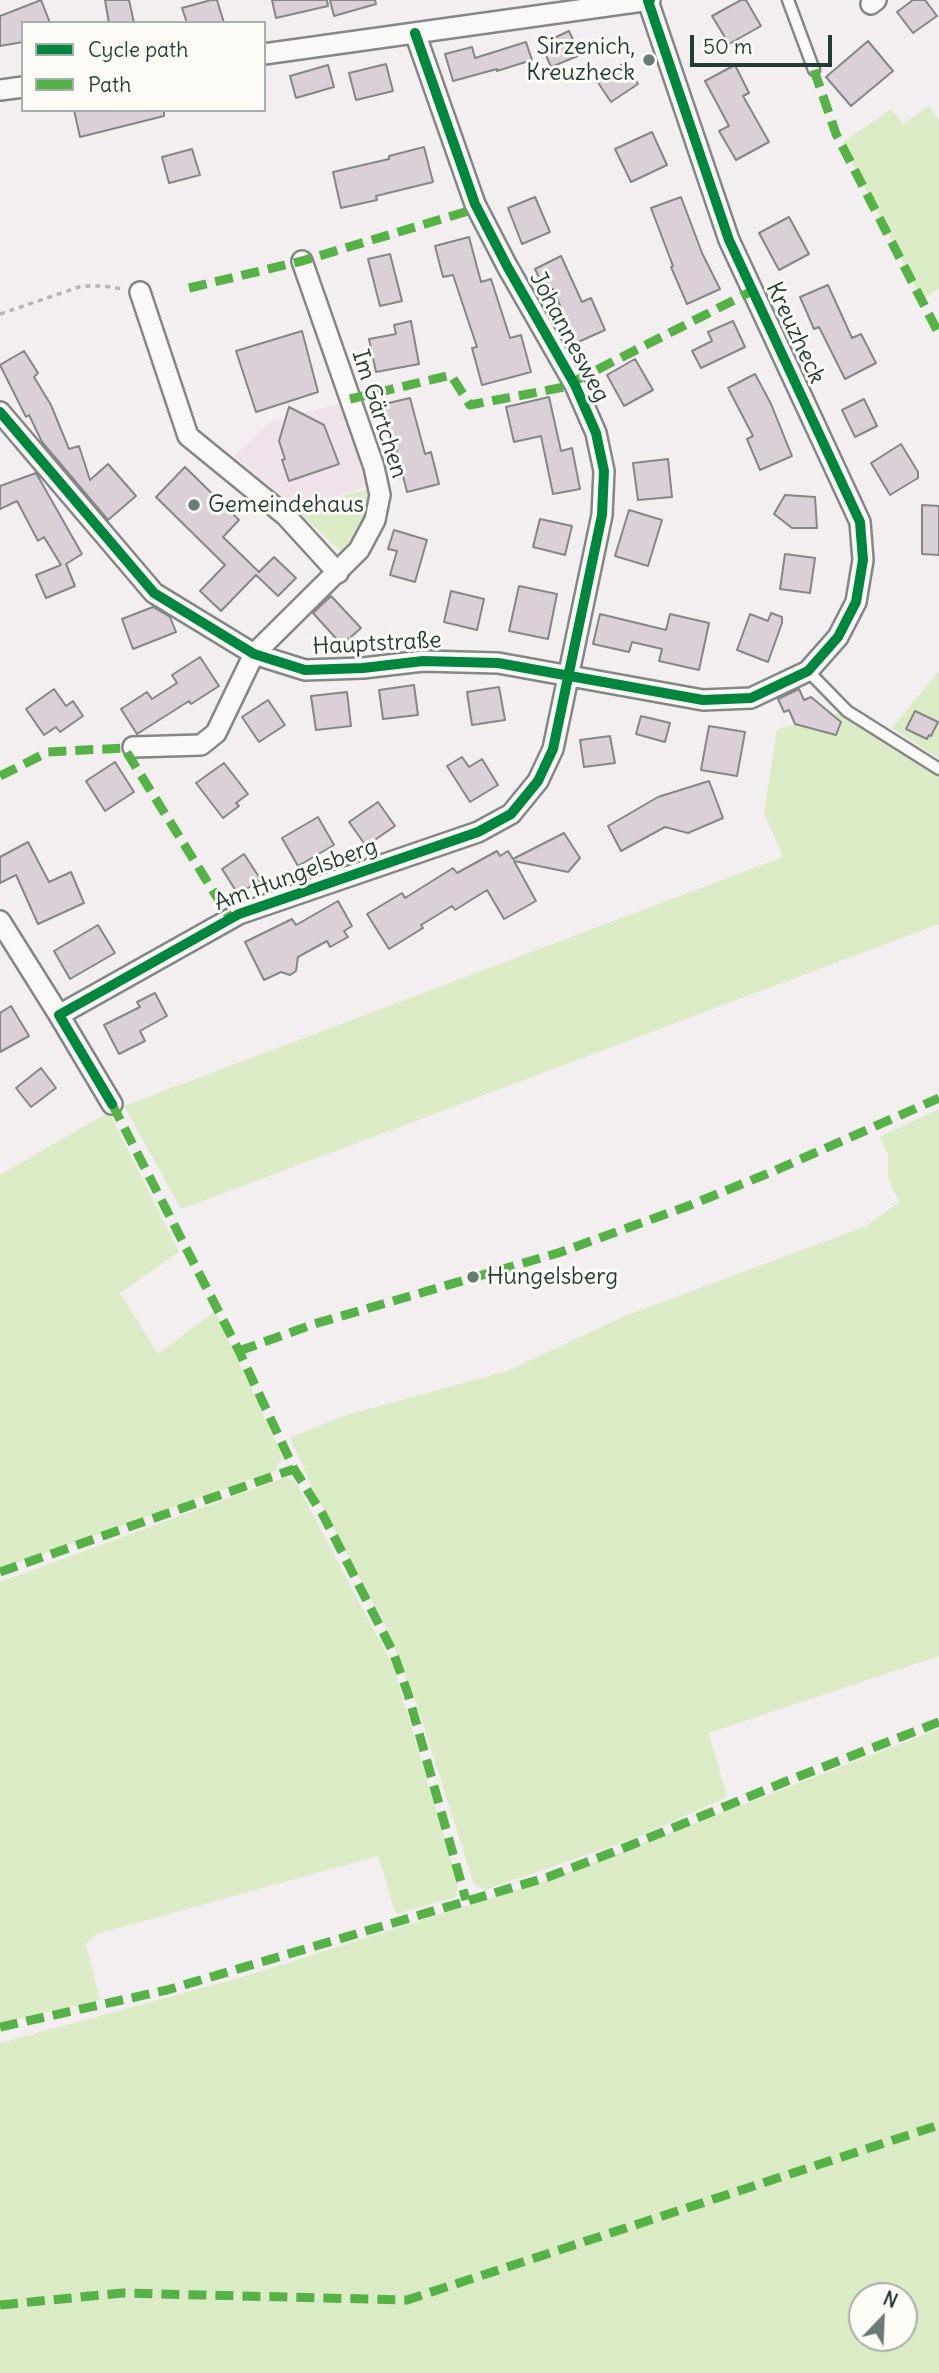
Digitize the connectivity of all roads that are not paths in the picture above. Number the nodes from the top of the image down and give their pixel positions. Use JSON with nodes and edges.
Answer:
{"nodes":[{"id":1,"x":788,"y":0,"type":"edge"},
{"id":2,"x":649,"y":1,"type":"edge"},
{"id":3,"x":415,"y":33,"type":"junction"},
{"id":4,"x":266,"y":54,"type":"edge"},
{"id":5,"x":814,"y":70,"type":"dead end"},
{"id":6,"x":21,"y":87,"type":"edge"},
{"id":7,"x":0,"y":90,"type":"edge"},
{"id":8,"x":302,"y":261,"type":"dead end"},
{"id":9,"x":140,"y":292,"type":"road end"},
{"id":10,"x":0,"y":412,"type":"edge"},
{"id":11,"x":338,"y":573,"type":"junction"},
{"id":12,"x":254,"y":654,"type":"junction"},
{"id":13,"x":808,"y":671,"type":"junction"},
{"id":14,"x":569,"y":674,"type":"junction"},
{"id":15,"x":133,"y":747,"type":"dead end"},
{"id":16,"x":939,"y":769,"type":"edge"},
{"id":17,"x":0,"y":922,"type":"edge"},
{"id":18,"x":59,"y":1015,"type":"junction"},
{"id":19,"x":112,"y":1104,"type":"dead end"}],
"edges":[{"from":1,"to":5,"type":"lane"},
{"from":2,"to":3,"type":"street"},
{"from":2,"to":13,"type":"street","name":"Kreuzheck"},
{"from":3,"to":4,"type":"street"},
{"from":3,"to":14,"type":"street","name":"Johannesweg"},
{"from":6,"to":7,"type":"street"},
{"from":8,"to":11,"type":"street","name":"Im Gärtchen"},
{"from":9,"to":11,"type":"street"},
{"from":10,"to":12,"type":"street","name":"Hauptstraße"},
{"from":11,"to":12,"type":"street","name":"Im Gärtchen"},
{"from":12,"to":14,"type":"street","name":"Hauptstraße"},
{"from":12,"to":15,"type":"street"},
{"from":13,"to":14,"type":"street","name":"Hauptstraße"},
{"from":13,"to":16,"type":"lane"},
{"from":14,"to":18,"type":"street","name":"Am Hungelsberg"},
{"from":17,"to":18,"type":"street"},
{"from":18,"to":19,"type":"street"}]}
